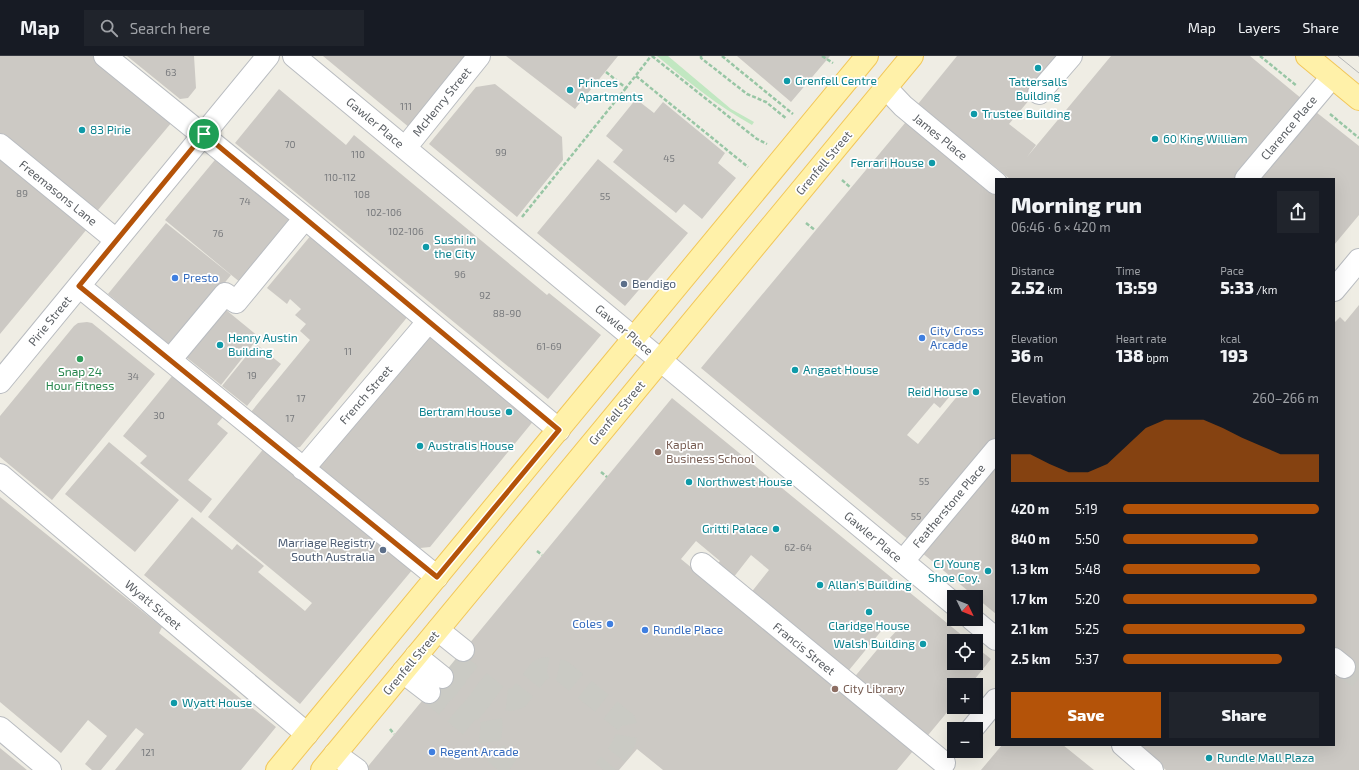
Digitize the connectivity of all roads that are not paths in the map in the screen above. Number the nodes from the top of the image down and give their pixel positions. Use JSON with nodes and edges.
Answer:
{"nodes":[{"id":1,"x":105,"y":56,"type":"edge"},
{"id":2,"x":268,"y":56,"type":"edge"},
{"id":3,"x":294,"y":56,"type":"edge"},
{"id":4,"x":479,"y":56,"type":"edge"},
{"id":5,"x":867,"y":56,"type":"edge"},
{"id":6,"x":912,"y":56,"type":"edge"},
{"id":7,"x":1070,"y":56,"type":"edge"},
{"id":8,"x":1306,"y":56,"type":"edge"},
{"id":9,"x":1332,"y":77,"type":"junction"},
{"id":10,"x":886,"y":88,"type":"junction"},
{"id":11,"x":1039,"y":93,"type":"dead end"},
{"id":12,"x":1359,"y":99,"type":"edge"},
{"id":13,"x":204,"y":134,"type":"junction"},
{"id":14,"x":0,"y":145,"type":"edge"},
{"id":15,"x":405,"y":148,"type":"junction"},
{"id":16,"x":1247,"y":178,"type":"edge"},
{"id":17,"x":995,"y":182,"type":"edge"},
{"id":18,"x":305,"y":218,"type":"junction"},
{"id":19,"x":116,"y":240,"type":"junction"},
{"id":20,"x":1359,"y":260,"type":"edge"},
{"id":21,"x":79,"y":286,"type":"junction"},
{"id":22,"x":1335,"y":289,"type":"edge"},
{"id":23,"x":428,"y":322,"type":"junction"},
{"id":24,"x":634,"y":339,"type":"junction"},
{"id":25,"x":170,"y":360,"type":"junction"},
{"id":26,"x":660,"y":360,"type":"junction"},
{"id":27,"x":0,"y":382,"type":"edge"},
{"id":28,"x":559,"y":430,"type":"junction"},
{"id":29,"x":995,"y":451,"type":"edge"},
{"id":30,"x":303,"y":469,"type":"junction"},
{"id":31,"x":0,"y":475,"type":"edge"},
{"id":32,"x":903,"y":561,"type":"junction"},
{"id":33,"x":702,"y":564,"type":"dead end"},
{"id":34,"x":437,"y":577,"type":"junction"},
{"id":35,"x":947,"y":598,"type":"edge"},
{"id":36,"x":980,"y":626,"type":"edge"},
{"id":37,"x":995,"y":638,"type":"edge"},
{"id":38,"x":422,"y":649,"type":"junction"},
{"id":39,"x":995,"y":701,"type":"edge"},
{"id":40,"x":978,"y":722,"type":"edge"},
{"id":41,"x":0,"y":728,"type":"edge"},
{"id":42,"x":307,"y":734,"type":"junction"},
{"id":43,"x":1123,"y":746,"type":"edge"},
{"id":44,"x":945,"y":761,"type":"edge"},
{"id":45,"x":328,"y":762,"type":"edge"},
{"id":46,"x":50,"y":770,"type":"edge"},
{"id":47,"x":278,"y":770,"type":"edge"},
{"id":48,"x":357,"y":770,"type":"edge"},
{"id":49,"x":1152,"y":770,"type":"edge"}],
"edges":[{"from":1,"to":13,"type":"street"},
{"from":2,"to":13,"type":"street","name":"Pirie Street"},
{"from":3,"to":15,"type":"street","name":"Gawler Place"},
{"from":4,"to":15,"type":"street","name":"McHenry Street"},
{"from":5,"to":24,"type":"main road"},
{"from":6,"to":10,"type":"main road","name":"Grenfell Street"},
{"from":7,"to":11,"type":"street"},
{"from":8,"to":9,"type":"main road"},
{"from":9,"to":12,"type":"main road"},
{"from":9,"to":16,"type":"street","name":"Clarence Place"},
{"from":10,"to":17,"type":"street","name":"James Place"},
{"from":10,"to":26,"type":"main road","name":"Grenfell Street"},
{"from":13,"to":18,"type":"street"},
{"from":13,"to":19,"type":"street","name":"Pirie Street"},
{"from":14,"to":19,"type":"street","name":"Freemasons Lane"},
{"from":15,"to":24,"type":"street","name":"Gawler Place"},
{"from":18,"to":23,"type":"street"},
{"from":18,"to":25,"type":"street"},
{"from":19,"to":21,"type":"street","name":"Pirie Street"},
{"from":20,"to":22,"type":"street"},
{"from":21,"to":25,"type":"street"},
{"from":21,"to":27,"type":"street","name":"Pirie Street"},
{"from":23,"to":28,"type":"street"},
{"from":23,"to":30,"type":"street","name":"French Street"},
{"from":24,"to":26,"type":"street","name":"Gawler Place"},
{"from":24,"to":28,"type":"main road"},
{"from":25,"to":30,"type":"street"},
{"from":26,"to":32,"type":"street","name":"Gawler Place"},
{"from":26,"to":38,"type":"main road","name":"Grenfell Street"},
{"from":28,"to":34,"type":"main road"},
{"from":29,"to":32,"type":"street","name":"Featherstone Place"},
{"from":30,"to":34,"type":"street"},
{"from":31,"to":42,"type":"street","name":"Wyatt Street"},
{"from":32,"to":35,"type":"street","name":"Gawler Place"},
{"from":33,"to":44,"type":"street","name":"Francis Street"},
{"from":34,"to":42,"type":"main road"},
{"from":36,"to":37,"type":"street"},
{"from":38,"to":38,"type":"street"},
{"from":38,"to":45,"type":"main road","name":"Grenfell Street"},
{"from":39,"to":40,"type":"street"},
{"from":41,"to":46,"type":"street"},
{"from":42,"to":47,"type":"main road"},
{"from":43,"to":49,"type":"street"},
{"from":45,"to":48,"type":"street"}]}
